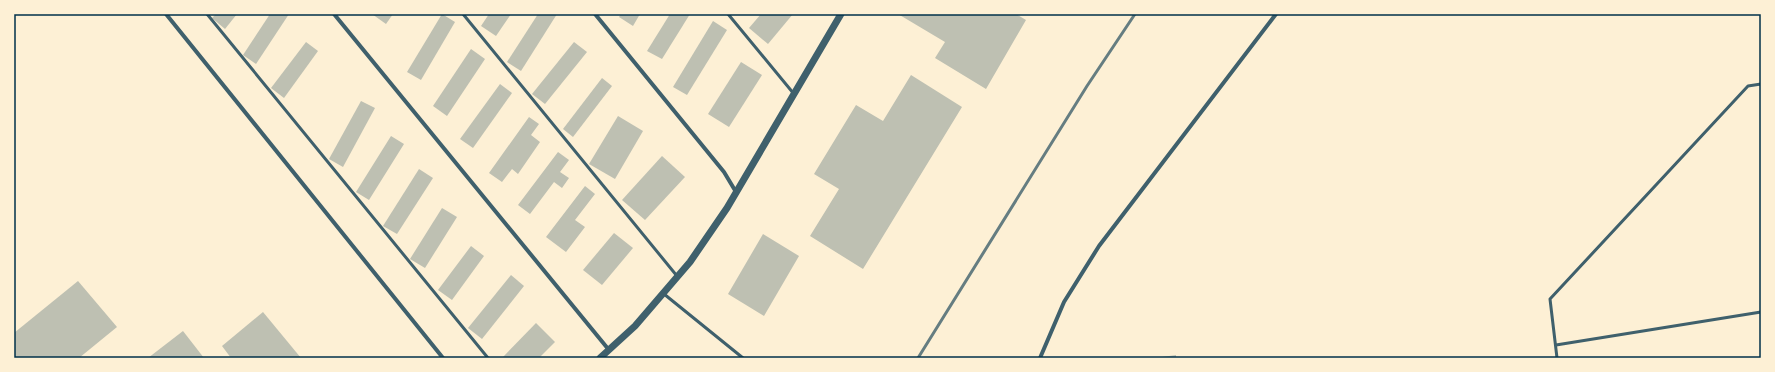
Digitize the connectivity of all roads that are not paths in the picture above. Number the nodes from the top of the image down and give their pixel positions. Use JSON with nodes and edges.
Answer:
{"nodes":[{"id":1,"x":166,"y":14,"type":"edge"},
{"id":2,"x":207,"y":14,"type":"edge"},
{"id":3,"x":334,"y":14,"type":"edge"},
{"id":4,"x":463,"y":14,"type":"edge"},
{"id":5,"x":595,"y":14,"type":"edge"},
{"id":6,"x":728,"y":14,"type":"edge"},
{"id":7,"x":841,"y":14,"type":"edge"},
{"id":8,"x":1276,"y":14,"type":"edge"},
{"id":9,"x":1761,"y":84,"type":"edge"},
{"id":10,"x":794,"y":94,"type":"junction"},
{"id":11,"x":736,"y":192,"type":"junction"},
{"id":12,"x":678,"y":277,"type":"junction"},
{"id":13,"x":664,"y":294,"type":"junction"},
{"id":14,"x":1761,"y":312,"type":"edge"},
{"id":15,"x":1556,"y":345,"type":"junction"},
{"id":16,"x":610,"y":351,"type":"junction"},
{"id":17,"x":444,"y":358,"type":"edge"},
{"id":18,"x":488,"y":358,"type":"edge"},
{"id":19,"x":600,"y":358,"type":"edge"},
{"id":20,"x":743,"y":358,"type":"edge"},
{"id":21,"x":1040,"y":358,"type":"edge"},
{"id":22,"x":1557,"y":358,"type":"edge"}],
"edges":[{"from":1,"to":17,"type":"street"},
{"from":2,"to":18,"type":"lane"},
{"from":3,"to":16,"type":"street"},
{"from":4,"to":12,"type":"lane"},
{"from":5,"to":11,"type":"street"},
{"from":6,"to":10,"type":"lane"},
{"from":7,"to":10,"type":"street"},
{"from":8,"to":21,"type":"street"},
{"from":9,"to":15,"type":"lane"},
{"from":10,"to":11,"type":"street"},
{"from":11,"to":12,"type":"street"},
{"from":12,"to":13,"type":"street"},
{"from":13,"to":16,"type":"street"},
{"from":13,"to":20,"type":"lane"},
{"from":14,"to":15,"type":"lane"},
{"from":15,"to":22,"type":"lane"},
{"from":16,"to":19,"type":"street"}]}
